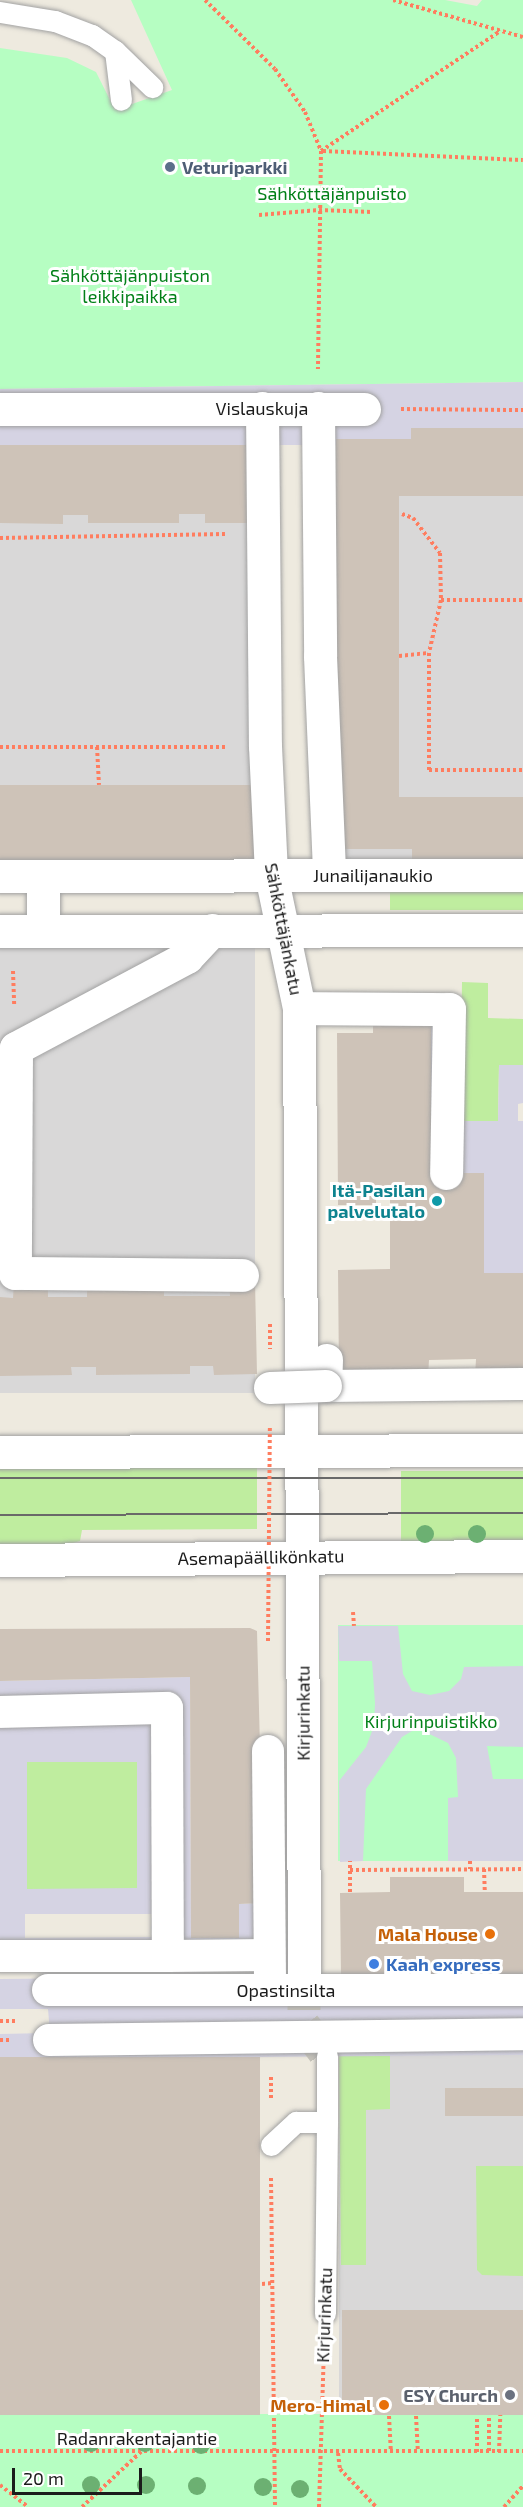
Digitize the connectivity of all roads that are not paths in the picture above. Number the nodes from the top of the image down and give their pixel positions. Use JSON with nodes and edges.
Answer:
{"nodes":[{"id":1,"x":0,"y":12,"type":"edge"},
{"id":2,"x":115,"y":51,"type":"junction"},
{"id":3,"x":152,"y":87,"type":"dead end"},
{"id":4,"x":121,"y":100,"type":"dead end"},
{"id":5,"x":262,"y":408,"type":"junction"},
{"id":6,"x":318,"y":408,"type":"junction"},
{"id":7,"x":0,"y":409,"type":"edge"},
{"id":8,"x":364,"y":409,"type":"road end"},
{"id":9,"x":329,"y":875,"type":"junction"},
{"id":10,"x":523,"y":875,"type":"edge"},
{"id":11,"x":0,"y":876,"type":"edge"},
{"id":12,"x":43,"y":876,"type":"junction"},
{"id":13,"x":271,"y":876,"type":"junction"},
{"id":14,"x":212,"y":930,"type":"junction"},
{"id":15,"x":281,"y":930,"type":"junction"},
{"id":16,"x":523,"y":930,"type":"edge"},
{"id":17,"x":0,"y":931,"type":"edge"},
{"id":18,"x":43,"y":931,"type":"junction"},
{"id":19,"x":299,"y":1008,"type":"junction"},
{"id":20,"x":446,"y":1173,"type":"dead end"},
{"id":21,"x":242,"y":1275,"type":"dead end"},
{"id":22,"x":523,"y":1384,"type":"edge"},
{"id":23,"x":270,"y":1388,"type":"road end"},
{"id":24,"x":301,"y":1450,"type":"junction"},
{"id":25,"x":523,"y":1450,"type":"edge"},
{"id":26,"x":0,"y":1452,"type":"edge"},
{"id":27,"x":302,"y":1556,"type":"junction"},
{"id":28,"x":523,"y":1556,"type":"edge"},
{"id":29,"x":0,"y":1560,"type":"edge"},
{"id":30,"x":0,"y":1712,"type":"edge"},
{"id":31,"x":268,"y":1751,"type":"dead end"},
{"id":32,"x":0,"y":1956,"type":"edge"},
{"id":33,"x":168,"y":1956,"type":"junction"},
{"id":34,"x":269,"y":1974,"type":"junction"},
{"id":35,"x":304,"y":1977,"type":"tunnel mouth"},
{"id":36,"x":476,"y":1990,"type":"junction"},
{"id":37,"x":523,"y":1990,"type":"edge"},
{"id":38,"x":523,"y":2034,"type":"edge"},
{"id":39,"x":478,"y":2035,"type":"junction"},
{"id":40,"x":271,"y":2047,"type":"junction"},
{"id":41,"x":327,"y":2056,"type":"tunnel mouth"},
{"id":42,"x":327,"y":2122,"type":"junction"},
{"id":43,"x":271,"y":2145,"type":"road end"},
{"id":44,"x":325,"y":2313,"type":"road end"}],
"edges":[{"from":1,"to":2,"type":"lane"},
{"from":2,"to":3,"type":"lane"},
{"from":2,"to":4,"type":"lane"},
{"from":5,"to":6,"type":"street","name":"Vislauskuja"},
{"from":5,"to":7,"type":"street","name":"Vislauskuja"},
{"from":5,"to":13,"type":"street","name":"Sähköttäjänkatu"},
{"from":6,"to":8,"type":"street","name":"Vislauskuja"},
{"from":6,"to":9,"type":"street"},
{"from":9,"to":10,"type":"street","name":"Junailijanaukio"},
{"from":9,"to":13,"type":"street","name":"Junailijanaukio"},
{"from":11,"to":12,"type":"street","name":"Junailijanaukio"},
{"from":12,"to":13,"type":"street","name":"Junailijanaukio"},
{"from":12,"to":18,"type":"street"},
{"from":13,"to":15,"type":"street","name":"Sähköttäjänkatu"},
{"from":14,"to":15,"type":"street"},
{"from":14,"to":18,"type":"street"},
{"from":14,"to":21,"type":"street"},
{"from":15,"to":16,"type":"street"},
{"from":15,"to":19,"type":"street","name":"Sähköttäjänkatu"},
{"from":17,"to":18,"type":"street"},
{"from":19,"to":20,"type":"street"},
{"from":19,"to":24,"type":"street","name":"Sähköttäjänkatu"},
{"from":22,"to":23,"type":"street","bridge":true},
{"from":24,"to":25,"type":"street"},
{"from":24,"to":26,"type":"street"},
{"from":24,"to":27,"type":"street","name":"Kirjurinkatu"},
{"from":27,"to":28,"type":"street","name":"Asemapäällikönkatu"},
{"from":27,"to":29,"type":"street","name":"Asemapäällikönkatu"},
{"from":27,"to":35,"type":"street","name":"Kirjurinkatu"},
{"from":30,"to":33,"type":"street"},
{"from":31,"to":34,"type":"street","name":"Kirjurinkatu"},
{"from":32,"to":33,"type":"street"},
{"from":33,"to":34,"type":"street"},
{"from":34,"to":36,"type":"street","name":"Opastinsilta"},
{"from":34,"to":40,"type":"street","name":"Kirjurinkatu"},
{"from":34,"to":40,"type":"street","name":"Opastinsilta"},
{"from":36,"to":37,"type":"street","name":"Opastinsilta"},
{"from":36,"to":39,"type":"street"},
{"from":38,"to":39,"type":"street"},
{"from":39,"to":40,"type":"street"},
{"from":41,"to":42,"type":"lane","name":"Kirjurinkatu"},
{"from":42,"to":43,"type":"lane"},
{"from":42,"to":44,"type":"lane","name":"Kirjurinkatu"}]}
